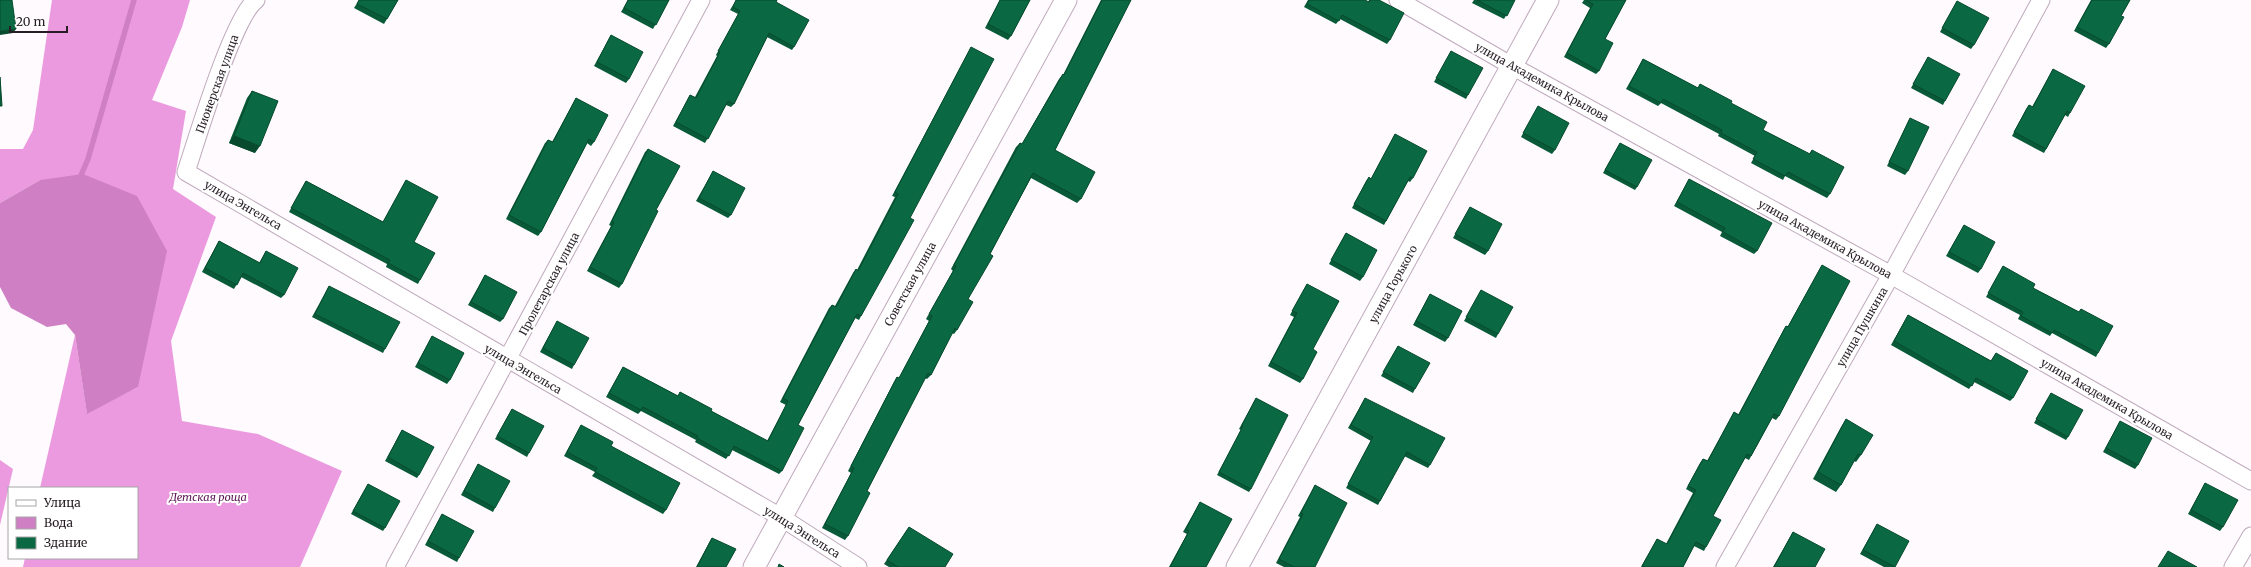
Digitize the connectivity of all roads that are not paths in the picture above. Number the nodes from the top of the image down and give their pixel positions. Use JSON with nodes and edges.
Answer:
{"nodes":[{"id":1,"x":256,"y":0,"type":"edge"},
{"id":2,"x":700,"y":0,"type":"edge"},
{"id":3,"x":1066,"y":0,"type":"edge"},
{"id":4,"x":1398,"y":0,"type":"edge"},
{"id":5,"x":1548,"y":0,"type":"edge"},
{"id":6,"x":2040,"y":0,"type":"edge"},
{"id":7,"x":1512,"y":66,"type":"junction"},
{"id":8,"x":186,"y":172,"type":"joint"},
{"id":9,"x":1891,"y":275,"type":"junction"},
{"id":10,"x":508,"y":360,"type":"junction"},
{"id":11,"x":2251,"y":481,"type":"edge"},
{"id":12,"x":782,"y":518,"type":"junction"},
{"id":13,"x":2251,"y":536,"type":"edge"},
{"id":14,"x":394,"y":567,"type":"edge"},
{"id":15,"x":754,"y":567,"type":"edge"},
{"id":16,"x":858,"y":567,"type":"edge"},
{"id":17,"x":1237,"y":567,"type":"edge"},
{"id":18,"x":1725,"y":567,"type":"edge"},
{"id":19,"x":2233,"y":567,"type":"edge"}],
"edges":[{"from":1,"to":8,"type":"street","name":"Пионерская улица"},
{"from":2,"to":10,"type":"street","name":"Пролетарская улица"},
{"from":3,"to":12,"type":"street","name":"Советская улица"},
{"from":4,"to":7,"type":"street","name":"улица Академика Крылова"},
{"from":5,"to":7,"type":"street","name":"улица Горького"},
{"from":6,"to":9,"type":"street","name":"улица Пушкина"},
{"from":7,"to":9,"type":"street","name":"улица Академика Крылова"},
{"from":7,"to":17,"type":"street","name":"улица Горького"},
{"from":8,"to":10,"type":"street","name":"улица Энгельса"},
{"from":9,"to":11,"type":"street","name":"улица Академика Крылова"},
{"from":9,"to":18,"type":"street","name":"улица Пушкина"},
{"from":10,"to":12,"type":"street","name":"улица Энгельса"},
{"from":10,"to":14,"type":"street","name":"Пролетарская улица"},
{"from":12,"to":15,"type":"street","name":"Советская улица"},
{"from":12,"to":16,"type":"street","name":"улица Энгельса"},
{"from":13,"to":19,"type":"street"}]}
